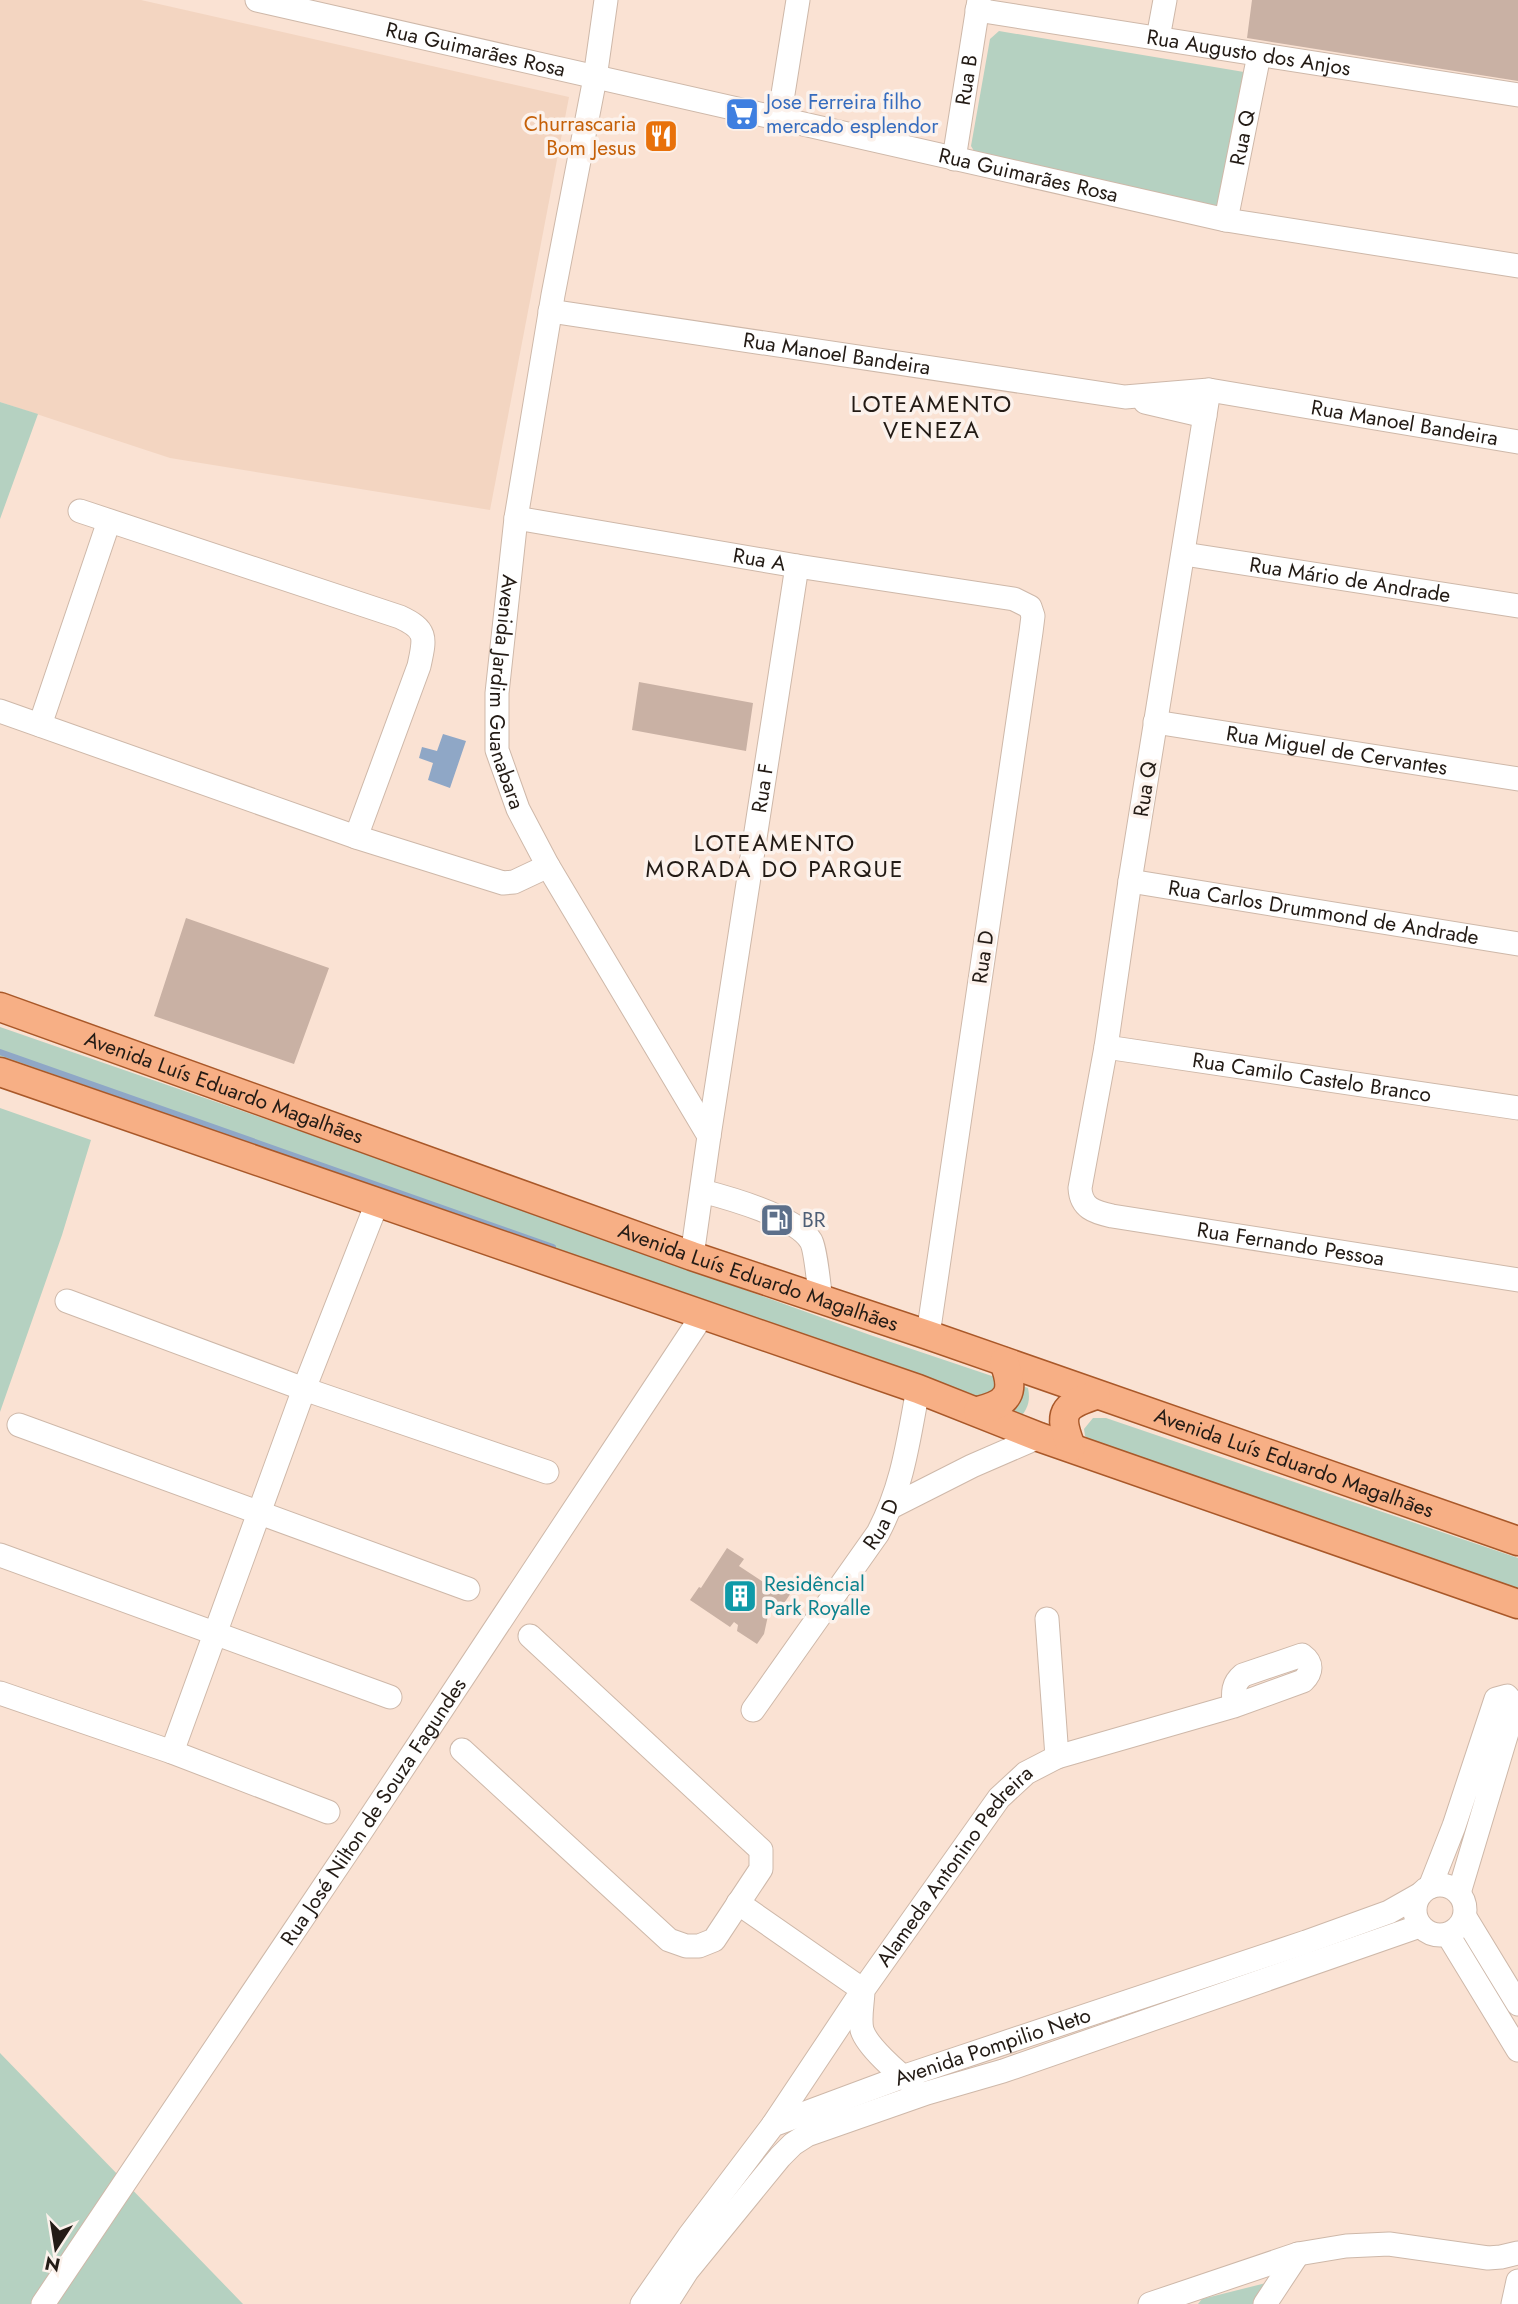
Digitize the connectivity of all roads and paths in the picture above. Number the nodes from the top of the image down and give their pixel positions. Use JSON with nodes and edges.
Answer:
{"nodes":[{"id":1,"x":257,"y":0,"type":"edge"},
{"id":2,"x":606,"y":0,"type":"edge"},
{"id":3,"x":798,"y":0,"type":"edge"},
{"id":4,"x":1165,"y":0,"type":"edge"},
{"id":5,"x":978,"y":5,"type":"edge"},
{"id":6,"x":1158,"y":38,"type":"junction"},
{"id":7,"x":1259,"y":55,"type":"junction"},
{"id":8,"x":595,"y":78,"type":"junction"},
{"id":9,"x":1518,"y":96,"type":"edge"},
{"id":10,"x":779,"y":119,"type":"junction"},
{"id":11,"x":954,"y":159,"type":"junction"},
{"id":12,"x":1226,"y":219,"type":"junction"},
{"id":13,"x":1518,"y":266,"type":"edge"},
{"id":14,"x":550,"y":311,"type":"junction"},
{"id":15,"x":1209,"y":390,"type":"junction"},
{"id":16,"x":1125,"y":397,"type":"junction"},
{"id":17,"x":1205,"y":416,"type":"junction"},
{"id":18,"x":1518,"y":442,"type":"edge"},
{"id":19,"x":80,"y":511,"type":"dead end"},
{"id":20,"x":516,"y":518,"type":"junction"},
{"id":21,"x":109,"y":521,"type":"junction"},
{"id":22,"x":1184,"y":554,"type":"junction"},
{"id":23,"x":797,"y":566,"type":"junction"},
{"id":24,"x":1004,"y":598,"type":"joint"},
{"id":25,"x":1518,"y":606,"type":"edge"},
{"id":26,"x":0,"y":711,"type":"edge"},
{"id":27,"x":1155,"y":722,"type":"junction"},
{"id":28,"x":40,"y":725,"type":"junction"},
{"id":29,"x":1518,"y":779,"type":"edge"},
{"id":30,"x":356,"y":837,"type":"junction"},
{"id":31,"x":548,"y":866,"type":"junction"},
{"id":32,"x":1130,"y":881,"type":"junction"},
{"id":33,"x":1518,"y":944,"type":"edge"},
{"id":34,"x":0,"y":1007,"type":"edge"},
{"id":35,"x":1106,"y":1047,"type":"junction"},
{"id":36,"x":0,"y":1072,"type":"edge"},
{"id":37,"x":1518,"y":1108,"type":"edge"},
{"id":38,"x":709,"y":1136,"type":"junction"},
{"id":39,"x":1080,"y":1188,"type":"joint"},
{"id":40,"x":702,"y":1191,"type":"junction"},
{"id":41,"x":377,"y":1203,"type":"junction"},
{"id":42,"x":692,"y":1256,"type":"junction"},
{"id":43,"x":1518,"y":1280,"type":"edge"},
{"id":44,"x":67,"y":1301,"type":"dead end"},
{"id":45,"x":821,"y":1301,"type":"junction"},
{"id":46,"x":702,"y":1316,"type":"junction"},
{"id":47,"x":928,"y":1335,"type":"junction"},
{"id":48,"x":1004,"y":1362,"type":"junction"},
{"id":49,"x":304,"y":1389,"type":"junction"},
{"id":50,"x":918,"y":1389,"type":"junction"},
{"id":51,"x":1096,"y":1395,"type":"junction"},
{"id":52,"x":978,"y":1411,"type":"junction"},
{"id":53,"x":19,"y":1426,"type":"dead end"},
{"id":54,"x":1040,"y":1437,"type":"junction"},
{"id":55,"x":1071,"y":1447,"type":"junction"},
{"id":56,"x":547,"y":1472,"type":"dead end"},
{"id":57,"x":891,"y":1507,"type":"junction"},
{"id":58,"x":258,"y":1513,"type":"junction"},
{"id":59,"x":1518,"y":1541,"type":"edge"},
{"id":60,"x":0,"y":1555,"type":"edge"},
{"id":61,"x":468,"y":1590,"type":"dead end"},
{"id":62,"x":1518,"y":1604,"type":"edge"},
{"id":63,"x":1047,"y":1619,"type":"dead end"},
{"id":64,"x":214,"y":1632,"type":"junction"},
{"id":65,"x":530,"y":1636,"type":"dead end"},
{"id":66,"x":0,"y":1693,"type":"edge"},
{"id":67,"x":390,"y":1697,"type":"dead end"},
{"id":68,"x":1234,"y":1706,"type":"dead end"},
{"id":69,"x":753,"y":1710,"type":"dead end"},
{"id":70,"x":462,"y":1750,"type":"dead end"},
{"id":71,"x":172,"y":1752,"type":"junction"},
{"id":72,"x":1057,"y":1757,"type":"junction"},
{"id":73,"x":328,"y":1812,"type":"dead end"},
{"id":74,"x":1425,"y":1891,"type":"junction"},
{"id":75,"x":1459,"y":1893,"type":"junction"},
{"id":76,"x":738,"y":1903,"type":"junction"},
{"id":77,"x":1465,"y":1917,"type":"junction"},
{"id":78,"x":1420,"y":1926,"type":"junction"},
{"id":79,"x":1448,"y":1935,"type":"junction"},
{"id":80,"x":863,"y":1990,"type":"junction"},
{"id":81,"x":1518,"y":2004,"type":"edge"},
{"id":82,"x":1518,"y":2050,"type":"edge"},
{"id":83,"x":902,"y":2077,"type":"junction"},
{"id":84,"x":927,"y":2093,"type":"junction"},
{"id":85,"x":773,"y":2125,"type":"junction"},
{"id":86,"x":1518,"y":2253,"type":"edge"},
{"id":87,"x":1298,"y":2255,"type":"junction"},
{"id":88,"x":1518,"y":2281,"type":"edge"},
{"id":89,"x":661,"y":2300,"type":"edge"},
{"id":90,"x":1167,"y":2302,"type":"edge"},
{"id":91,"x":43,"y":2304,"type":"edge"},
{"id":92,"x":1265,"y":2304,"type":"edge"},
{"id":93,"x":1513,"y":2304,"type":"edge"}],
"edges":[{"from":1,"to":8,"type":"street","name":"Rua Guimarães Rosa"},
{"from":2,"to":8,"type":"street","name":"Avenida Jardim Guanabara"},
{"from":3,"to":10,"type":"street"},
{"from":4,"to":6,"type":"street"},
{"from":5,"to":6,"type":"street","name":"Rua Augusto dos Anjos"},
{"from":5,"to":11,"type":"street","name":"Rua B"},
{"from":6,"to":7,"type":"street","name":"Rua Augusto dos Anjos"},
{"from":7,"to":9,"type":"street","name":"Rua Augusto dos Anjos"},
{"from":7,"to":12,"type":"street","name":"Rua Q"},
{"from":8,"to":10,"type":"street","name":"Rua Guimarães Rosa"},
{"from":8,"to":14,"type":"street","name":"Avenida Jardim Guanabara"},
{"from":10,"to":11,"type":"street","name":"Rua Guimarães Rosa"},
{"from":11,"to":12,"type":"street","name":"Rua Guimarães Rosa"},
{"from":12,"to":13,"type":"street","name":"Rua Guimarães Rosa"},
{"from":14,"to":16,"type":"street","name":"Rua Manoel Bandeira"},
{"from":14,"to":20,"type":"street","name":"Avenida Jardim Guanabara"},
{"from":15,"to":16,"type":"street","name":"Rua Manoel Bandeira"},
{"from":15,"to":17,"type":"street","name":"Rua Q"},
{"from":15,"to":18,"type":"street","name":"Rua Manoel Bandeira"},
{"from":16,"to":17,"type":"street","name":"Rua Manoel Bandeira"},
{"from":17,"to":22,"type":"street","name":"Rua Q"},
{"from":19,"to":21,"type":"street"},
{"from":20,"to":23,"type":"street","name":"Rua A"},
{"from":20,"to":31,"type":"street","name":"Avenida Jardim Guanabara"},
{"from":21,"to":28,"type":"street"},
{"from":21,"to":30,"type":"street"},
{"from":22,"to":25,"type":"street","name":"Rua Mário de Andrade"},
{"from":22,"to":27,"type":"street","name":"Rua Q"},
{"from":23,"to":24,"type":"street","name":"Rua A"},
{"from":23,"to":38,"type":"street","name":"Rua F"},
{"from":24,"to":47,"type":"street","name":"Rua D"},
{"from":26,"to":28,"type":"street"},
{"from":27,"to":29,"type":"street","name":"Rua Miguel de Cervantes"},
{"from":27,"to":32,"type":"street","name":"Rua Q"},
{"from":28,"to":30,"type":"street"},
{"from":30,"to":31,"type":"street"},
{"from":31,"to":38,"type":"street","name":"Avenida Jardim Guanabara"},
{"from":32,"to":33,"type":"street","name":"Rua Carlos Drummond de Andrade"},
{"from":32,"to":35,"type":"street","name":"Rua Q"},
{"from":34,"to":42,"type":"main road","name":"Avenida Luís Eduardo Magalhães"},
{"from":35,"to":37,"type":"street","name":"Rua Camilo Castelo Branco"},
{"from":35,"to":39,"type":"street","name":"Rua Q"},
{"from":36,"to":41,"type":"main road"},
{"from":38,"to":40,"type":"street"},
{"from":39,"to":43,"type":"street","name":"Rua Fernando Pessoa"},
{"from":40,"to":42,"type":"street"},
{"from":40,"to":45,"type":"street"},
{"from":41,"to":46,"type":"main road"},
{"from":41,"to":49,"type":"street"},
{"from":42,"to":45,"type":"main road","name":"Avenida Luís Eduardo Magalhães"},
{"from":44,"to":49,"type":"street"},
{"from":45,"to":47,"type":"main road","name":"Avenida Luís Eduardo Magalhães"},
{"from":46,"to":50,"type":"main road"},
{"from":46,"to":91,"type":"street","name":"Rua José Nilton de Souza Fagundes"},
{"from":47,"to":48,"type":"main road","name":"Avenida Luís Eduardo Magalhães"},
{"from":48,"to":51,"type":"main road","name":"Avenida Luís Eduardo Magalhães"},
{"from":48,"to":52,"type":"main road"},
{"from":49,"to":56,"type":"street"},
{"from":49,"to":58,"type":"street"},
{"from":50,"to":52,"type":"main road"},
{"from":50,"to":57,"type":"street","name":"Rua D"},
{"from":51,"to":55,"type":"main road"},
{"from":51,"to":59,"type":"main road","name":"Avenida Luís Eduardo Magalhães"},
{"from":52,"to":54,"type":"main road"},
{"from":53,"to":58,"type":"street"},
{"from":54,"to":55,"type":"main road"},
{"from":54,"to":57,"type":"street"},
{"from":55,"to":62,"type":"main road"},
{"from":57,"to":69,"type":"street","name":"Rua D"},
{"from":58,"to":61,"type":"street"},
{"from":58,"to":64,"type":"street"},
{"from":60,"to":64,"type":"street"},
{"from":63,"to":72,"type":"street","name":"Alameda Antonino Pedreira"},
{"from":64,"to":67,"type":"street"},
{"from":64,"to":71,"type":"street"},
{"from":65,"to":76,"type":"street"},
{"from":66,"to":71,"type":"street"},
{"from":68,"to":72,"type":"street","name":"Alameda Antonino Pedreira"},
{"from":70,"to":76,"type":"street"},
{"from":71,"to":73,"type":"street"},
{"from":72,"to":80,"type":"street","name":"Alameda Antonino Pedreira"},
{"from":74,"to":75,"type":"street"},
{"from":74,"to":75,"type":"street"},
{"from":74,"to":78,"type":"street"},
{"from":74,"to":83,"type":"street","name":"Avenida Pompilio Neto"},
{"from":75,"to":77,"type":"street"},
{"from":76,"to":80,"type":"street","name":"Alameda Antonino Pedreira"},
{"from":77,"to":79,"type":"street"},
{"from":77,"to":81,"type":"street"},
{"from":78,"to":79,"type":"street"},
{"from":78,"to":84,"type":"street","name":"Avenida Pompilio Neto"},
{"from":79,"to":82,"type":"street"},
{"from":80,"to":83,"type":"street","name":"Alameda Antonino Pedreira"},
{"from":80,"to":85,"type":"street","name":"Alameda Antonino Pedreira"},
{"from":83,"to":84,"type":"street","name":"Alameda Antonino Pedreira"},
{"from":83,"to":85,"type":"street","name":"Avenida Pompilio Neto"},
{"from":84,"to":89,"type":"street","name":"Avenida Pompilio Neto"},
{"from":85,"to":89,"type":"street","name":"Avenida Pompilio Neto"},
{"from":86,"to":87,"type":"street"},
{"from":87,"to":90,"type":"street"},
{"from":87,"to":92,"type":"street"},
{"from":88,"to":93,"type":"street"}]}
